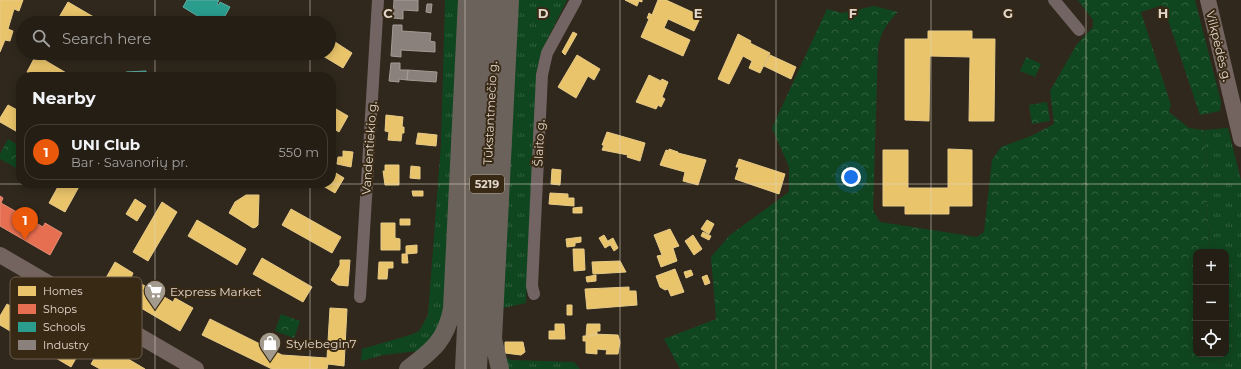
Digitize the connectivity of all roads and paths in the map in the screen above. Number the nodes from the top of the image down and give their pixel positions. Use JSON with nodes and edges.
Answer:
{"nodes":[{"id":1,"x":378,"y":0,"type":"edge"},
{"id":2,"x":467,"y":0,"type":"edge"},
{"id":3,"x":482,"y":0,"type":"edge"},
{"id":4,"x":496,"y":0,"type":"edge"},
{"id":5,"x":510,"y":0,"type":"edge"},
{"id":6,"x":576,"y":0,"type":"edge"},
{"id":7,"x":1054,"y":0,"type":"edge"},
{"id":8,"x":1208,"y":0,"type":"edge"},
{"id":9,"x":1079,"y":30,"type":"dead end"},
{"id":10,"x":1241,"y":139,"type":"edge"},
{"id":11,"x":0,"y":255,"type":"edge"},
{"id":12,"x":38,"y":277,"type":"edge"},
{"id":13,"x":534,"y":294,"type":"dead end"},
{"id":14,"x":360,"y":297,"type":"dead end"},
{"id":15,"x":142,"y":338,"type":"edge"},
{"id":16,"x":196,"y":369,"type":"edge"},
{"id":17,"x":408,"y":369,"type":"edge"},
{"id":18,"x":464,"y":369,"type":"edge"},
{"id":19,"x":478,"y":369,"type":"edge"},
{"id":20,"x":500,"y":369,"type":"edge"}],
"edges":[{"from":1,"to":14,"type":"street","name":"Vandentiekio g."},
{"from":2,"to":17,"type":"highway"},
{"from":3,"to":18,"type":"highway","name":"Tūkstantmečio g.","number":"5219"},
{"from":4,"to":19,"type":"highway","name":"Tūkstantmečio g.","number":"5219"},
{"from":5,"to":20,"type":"highway"},
{"from":6,"to":13,"type":"street","name":"Šlaito g."},
{"from":7,"to":9,"type":"street"},
{"from":8,"to":10,"type":"main road","name":"Vilkpėdės g."},
{"from":11,"to":12,"type":"main road"},
{"from":15,"to":16,"type":"main road"}]}
